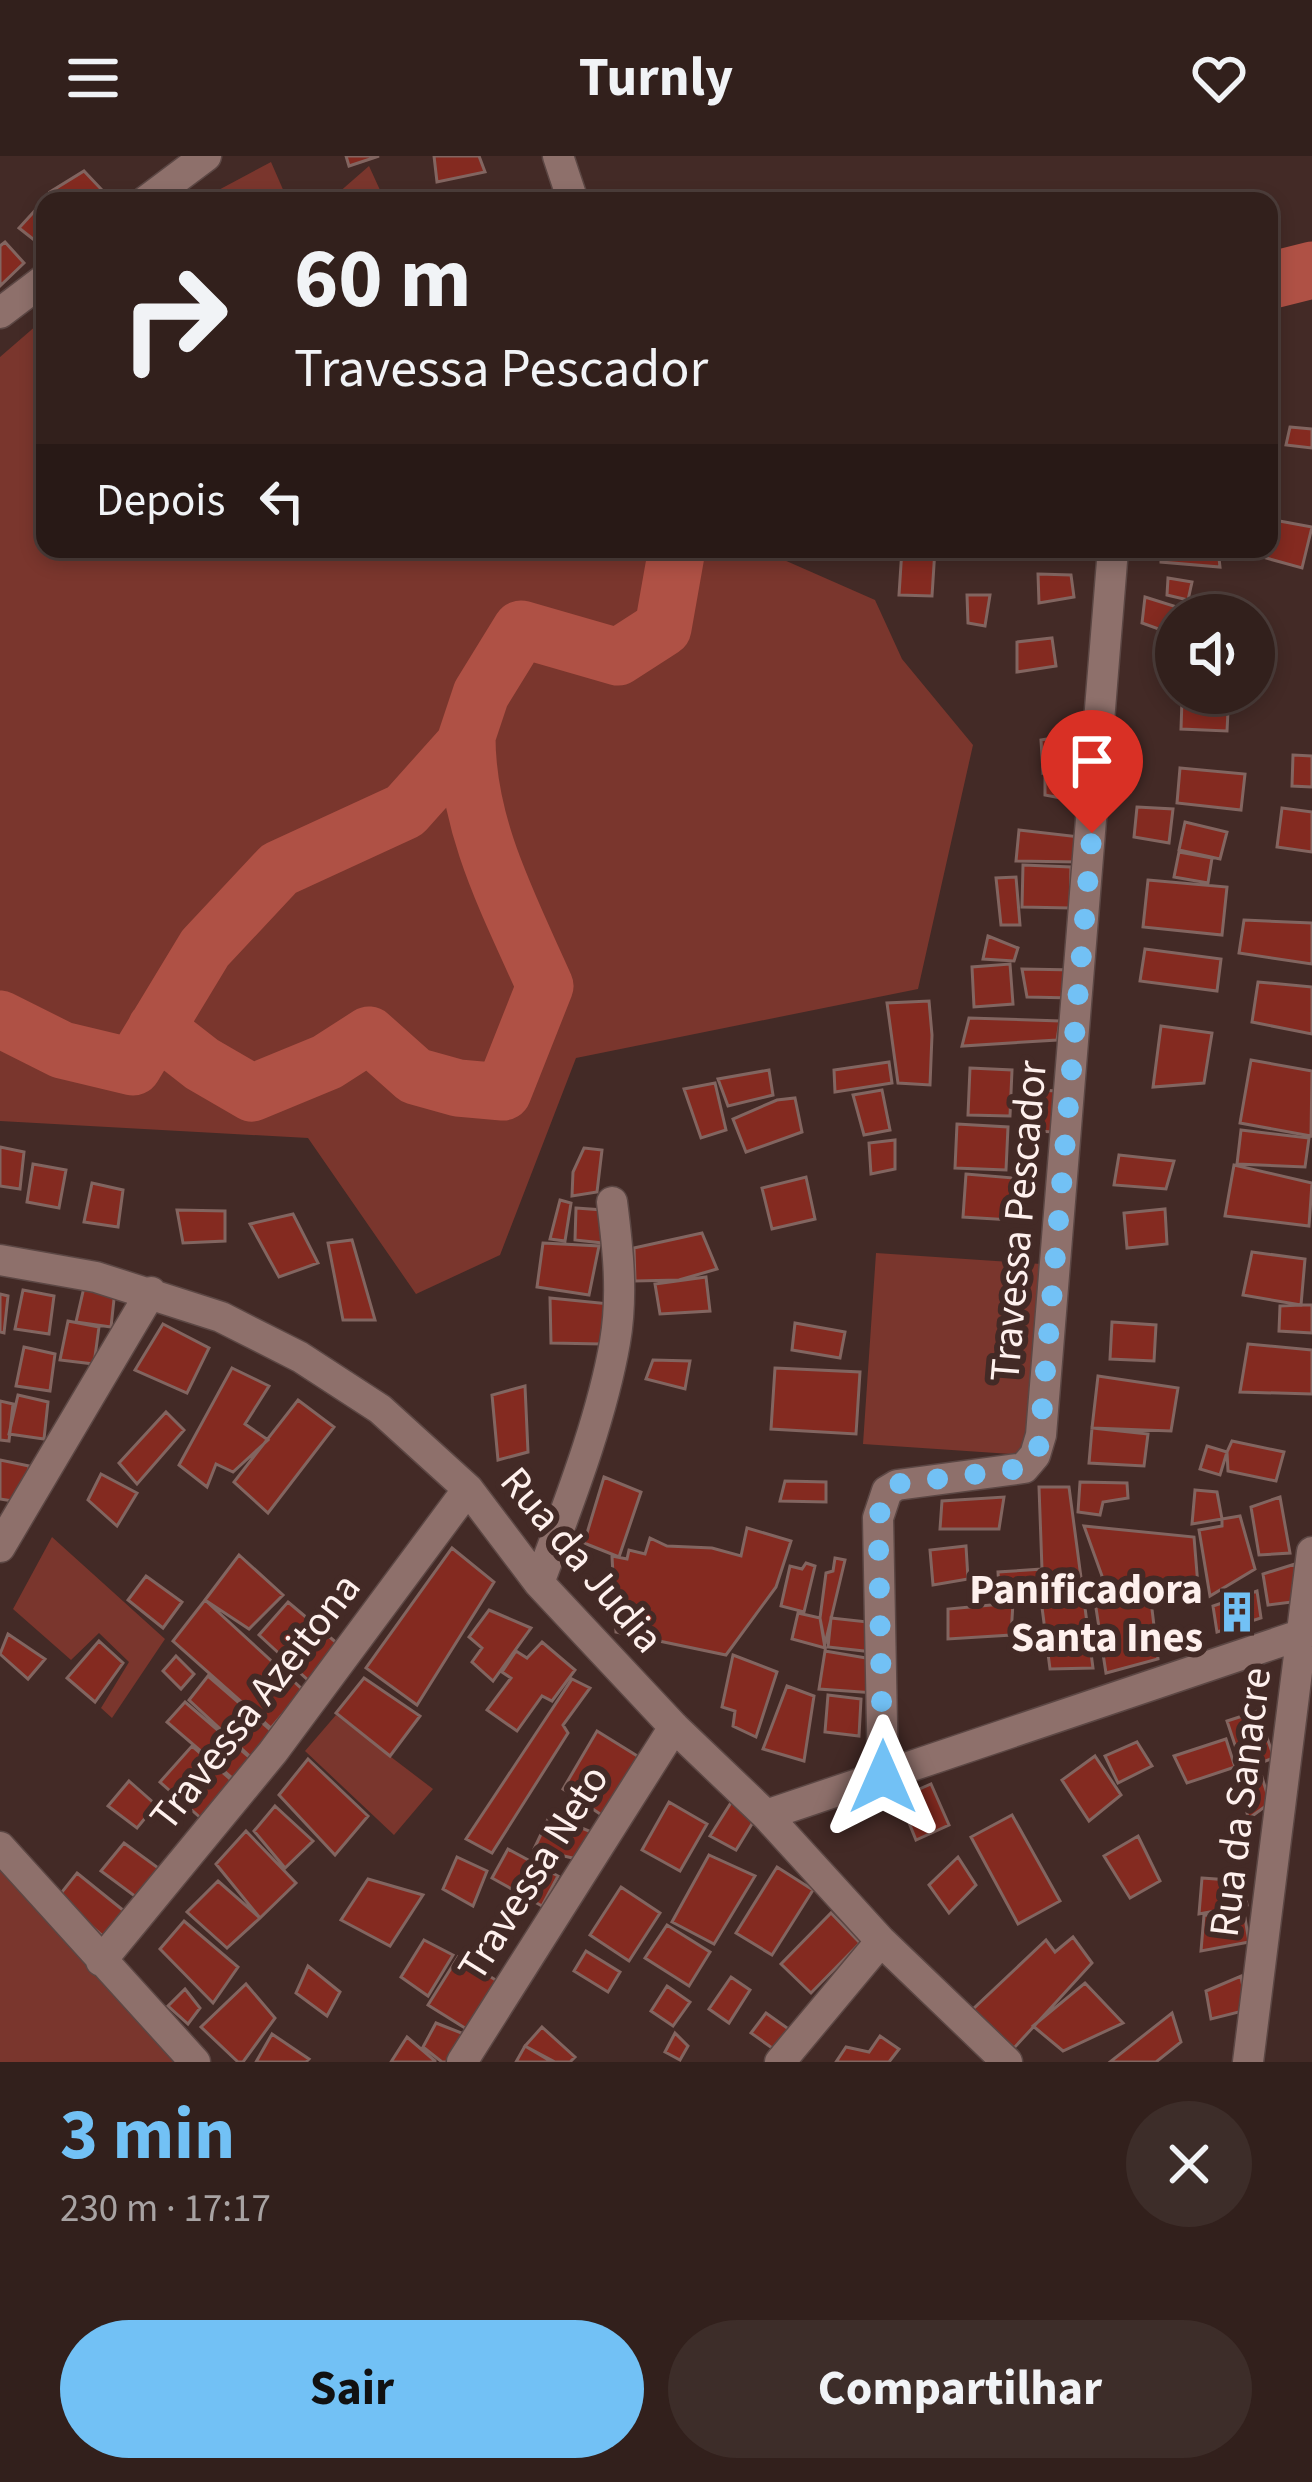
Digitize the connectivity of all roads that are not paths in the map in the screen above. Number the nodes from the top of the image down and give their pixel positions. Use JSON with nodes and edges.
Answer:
{"nodes":[{"id":1,"x":206,"y":156,"type":"edge"},
{"id":2,"x":558,"y":156,"type":"edge"},
{"id":3,"x":158,"y":192,"type":"edge"},
{"id":4,"x":570,"y":192,"type":"edge"},
{"id":5,"x":36,"y":286,"type":"edge"},
{"id":6,"x":0,"y":314,"type":"edge"},
{"id":7,"x":1112,"y":558,"type":"edge"},
{"id":8,"x":612,"y":1202,"type":"dead end"},
{"id":9,"x":0,"y":1260,"type":"edge"},
{"id":10,"x":151,"y":1292,"type":"junction"},
{"id":11,"x":468,"y":1489,"type":"junction"},
{"id":12,"x":0,"y":1547,"type":"edge"},
{"id":13,"x":1312,"y":1552,"type":"edge"},
{"id":14,"x":539,"y":1583,"type":"junction"},
{"id":15,"x":1308,"y":1632,"type":"edge"},
{"id":16,"x":674,"y":1727,"type":"junction"},
{"id":17,"x":883,"y":1777,"type":"junction"},
{"id":18,"x":766,"y":1815,"type":"junction"},
{"id":19,"x":0,"y":1847,"type":"edge"},
{"id":20,"x":881,"y":1941,"type":"junction"},
{"id":21,"x":101,"y":1961,"type":"junction"},
{"id":22,"x":195,"y":2062,"type":"edge"},
{"id":23,"x":461,"y":2062,"type":"edge"},
{"id":24,"x":780,"y":2062,"type":"edge"},
{"id":25,"x":1007,"y":2062,"type":"edge"},
{"id":26,"x":1248,"y":2062,"type":"edge"}],
"edges":[{"from":1,"to":3,"type":"street"},
{"from":2,"to":4,"type":"street"},
{"from":5,"to":6,"type":"street"},
{"from":7,"to":17,"type":"street","name":"Travessa Pescador"},
{"from":8,"to":14,"type":"street"},
{"from":9,"to":10,"type":"street","name":"Rua da Judia"},
{"from":10,"to":11,"type":"street","name":"Rua da Judia"},
{"from":10,"to":12,"type":"street"},
{"from":11,"to":14,"type":"street","name":"Rua da Judia"},
{"from":11,"to":21,"type":"street","name":"Travessa Azeitona"},
{"from":13,"to":15,"type":"street","name":"Rua da Sanacre"},
{"from":14,"to":16,"type":"street","name":"Rua da Judia"},
{"from":15,"to":17,"type":"street"},
{"from":15,"to":26,"type":"street","name":"Rua da Sanacre"},
{"from":16,"to":18,"type":"street","name":"Rua da Judia"},
{"from":16,"to":23,"type":"street","name":"Travessa Neto"},
{"from":17,"to":18,"type":"street"},
{"from":18,"to":20,"type":"street","name":"Rua da Judia"},
{"from":19,"to":21,"type":"street"},
{"from":20,"to":24,"type":"street"},
{"from":20,"to":25,"type":"street","name":"Rua da Judia"},
{"from":21,"to":22,"type":"street"}]}
